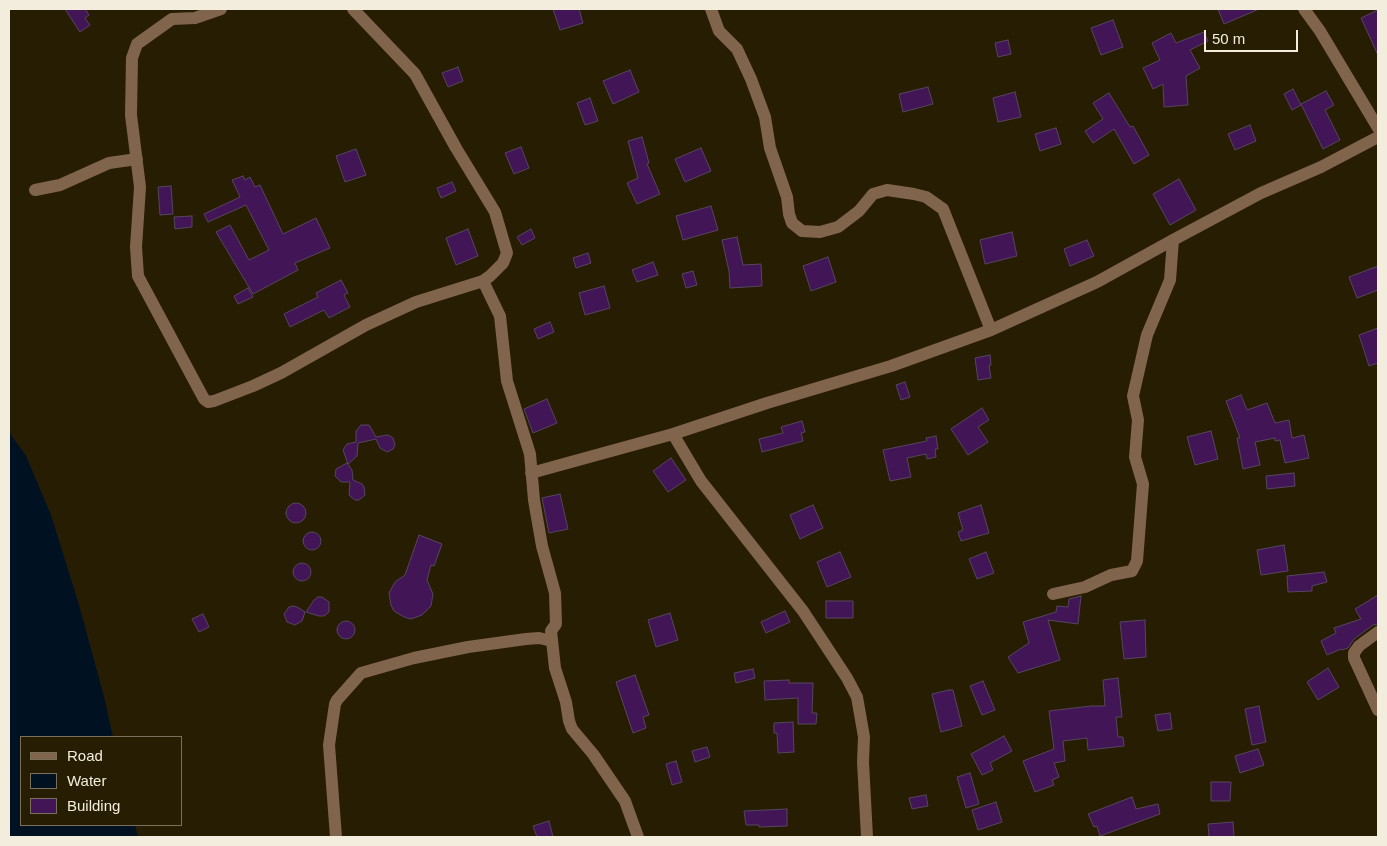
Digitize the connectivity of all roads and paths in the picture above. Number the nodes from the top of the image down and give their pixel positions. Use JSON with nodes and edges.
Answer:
{"nodes":[{"id":1,"x":222,"y":9,"type":"edge"},
{"id":2,"x":354,"y":9,"type":"edge"},
{"id":3,"x":711,"y":9,"type":"edge"},
{"id":4,"x":1304,"y":9,"type":"edge"},
{"id":5,"x":1378,"y":128,"type":"edge"},
{"id":6,"x":1378,"y":137,"type":"edge"},
{"id":7,"x":137,"y":159,"type":"junction"},
{"id":8,"x":35,"y":190,"type":"dead end"},
{"id":9,"x":1173,"y":240,"type":"junction"},
{"id":10,"x":483,"y":281,"type":"junction"},
{"id":11,"x":991,"y":330,"type":"junction"},
{"id":12,"x":672,"y":434,"type":"junction"},
{"id":13,"x":531,"y":473,"type":"junction"},
{"id":14,"x":1052,"y":594,"type":"dead end"},
{"id":15,"x":1378,"y":632,"type":"edge"},
{"id":16,"x":552,"y":641,"type":"junction"},
{"id":17,"x":1378,"y":710,"type":"edge"},
{"id":18,"x":336,"y":837,"type":"edge"},
{"id":19,"x":638,"y":837,"type":"edge"},
{"id":20,"x":868,"y":837,"type":"edge"}],
"edges":[{"from":1,"to":7,"type":"street"},
{"from":2,"to":10,"type":"street"},
{"from":3,"to":11,"type":"street"},
{"from":4,"to":5,"type":"street"},
{"from":6,"to":9,"type":"street"},
{"from":7,"to":8,"type":"street"},
{"from":7,"to":10,"type":"street"},
{"from":9,"to":11,"type":"street"},
{"from":9,"to":14,"type":"street"},
{"from":10,"to":13,"type":"street"},
{"from":11,"to":12,"type":"street"},
{"from":12,"to":13,"type":"street"},
{"from":12,"to":20,"type":"street"},
{"from":13,"to":16,"type":"street"},
{"from":15,"to":17,"type":"street"},
{"from":16,"to":18,"type":"street"},
{"from":16,"to":19,"type":"street"}]}
